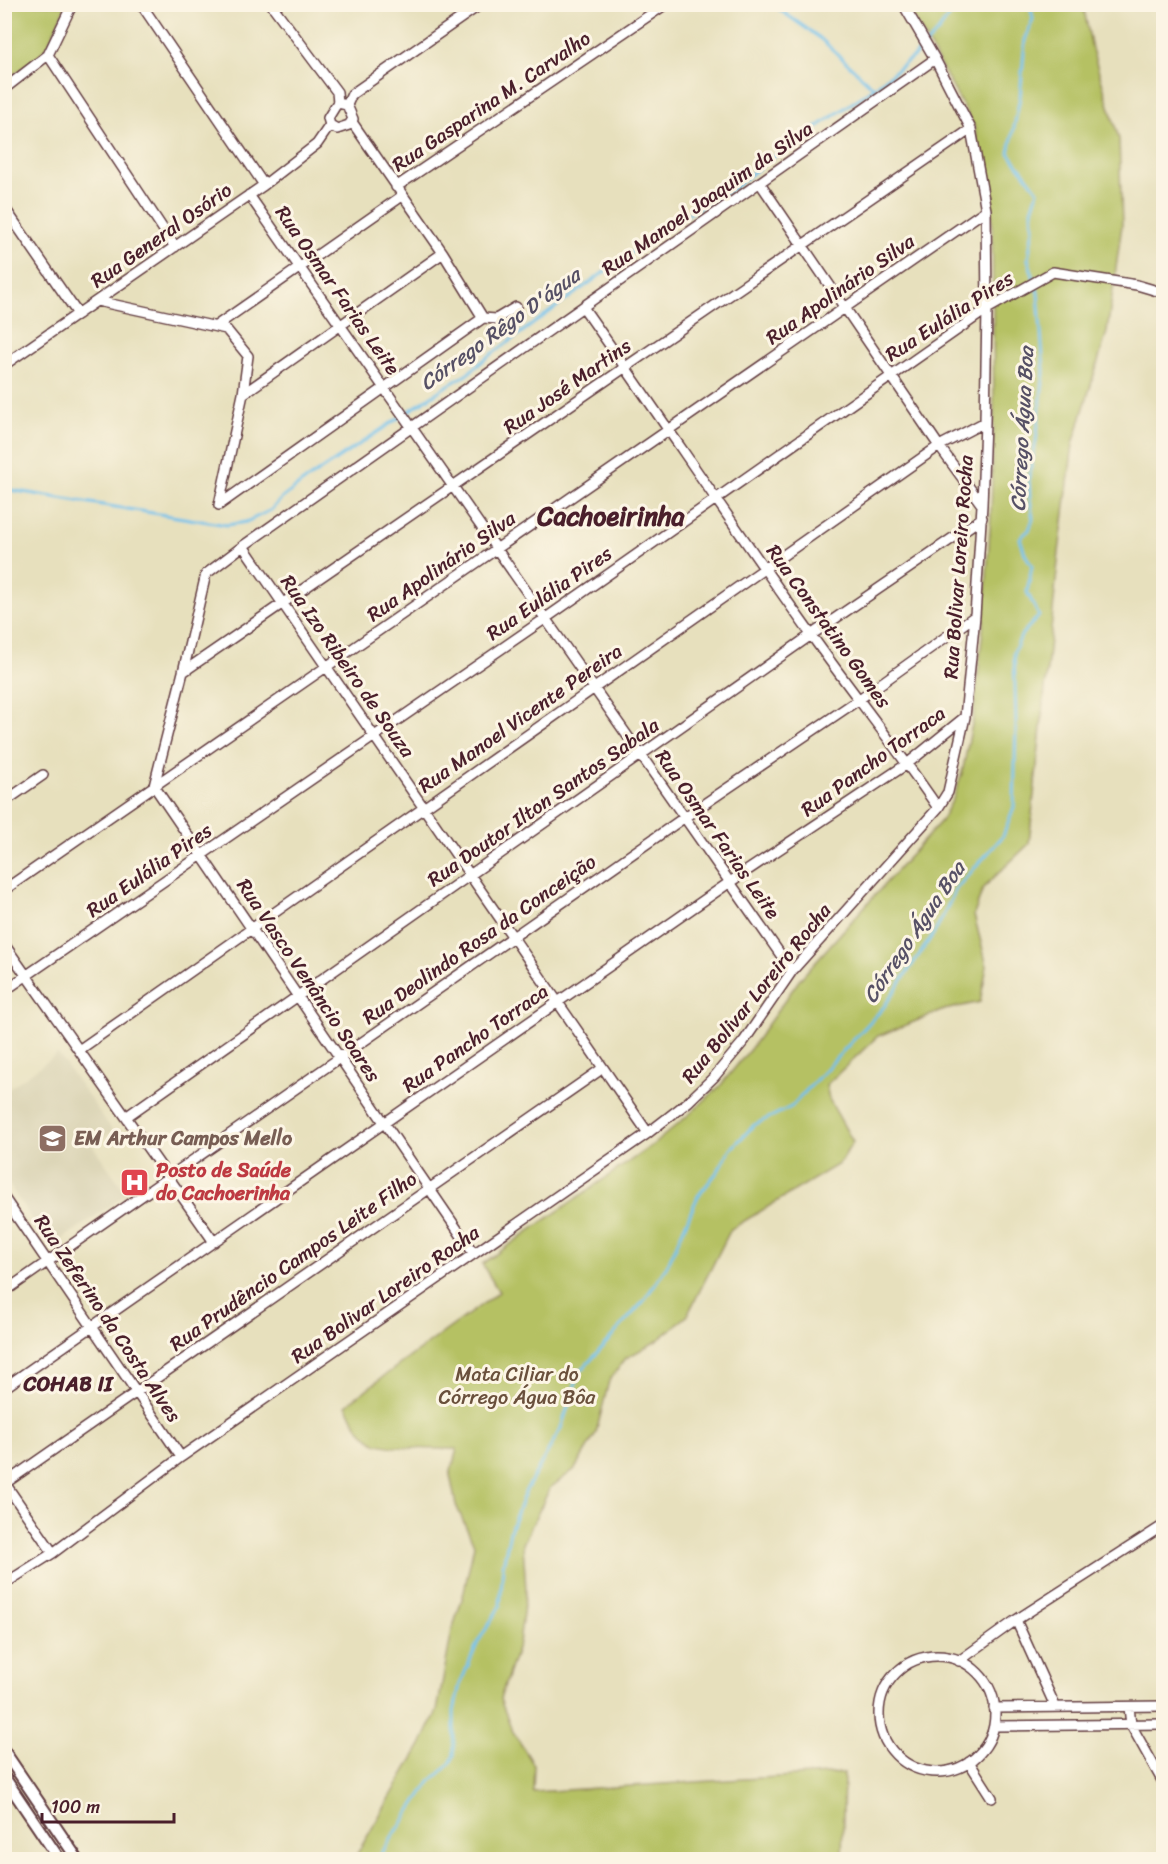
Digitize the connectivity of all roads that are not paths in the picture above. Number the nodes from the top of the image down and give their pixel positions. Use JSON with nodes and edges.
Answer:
{"nodes":[{"id":1,"x":74,"y":4,"type":"edge"},
{"id":2,"x":141,"y":4,"type":"edge"},
{"id":3,"x":271,"y":4,"type":"edge"},
{"id":4,"x":481,"y":4,"type":"edge"},
{"id":5,"x":666,"y":4,"type":"edge"},
{"id":6,"x":903,"y":4,"type":"edge"},
{"id":7,"x":48,"y":55,"type":"junction"},
{"id":8,"x":935,"y":58,"type":"junction"},
{"id":9,"x":4,"y":89,"type":"edge"},
{"id":10,"x":343,"y":104,"type":"junction"},
{"id":11,"x":352,"y":122,"type":"junction"},
{"id":12,"x":330,"y":125,"type":"junction"},
{"id":13,"x":970,"y":129,"type":"junction"},
{"id":14,"x":760,"y":183,"type":"junction"},
{"id":15,"x":264,"y":185,"type":"junction"},
{"id":16,"x":396,"y":187,"type":"junction"},
{"id":17,"x":249,"y":195,"type":"junction"},
{"id":18,"x":402,"y":196,"type":"junction"},
{"id":19,"x":4,"y":207,"type":"edge"},
{"id":20,"x":987,"y":210,"type":"junction"},
{"id":21,"x":8,"y":220,"type":"edge"},
{"id":22,"x":802,"y":246,"type":"junction"},
{"id":23,"x":175,"y":247,"type":"junction"},
{"id":24,"x":443,"y":253,"type":"junction"},
{"id":25,"x":300,"y":267,"type":"junction"},
{"id":26,"x":1164,"y":293,"type":"edge"},
{"id":27,"x":97,"y":301,"type":"junction"},
{"id":28,"x":516,"y":307,"type":"dead end"},
{"id":29,"x":584,"y":307,"type":"junction"},
{"id":30,"x":845,"y":308,"type":"junction"},
{"id":31,"x":987,"y":309,"type":"junction"},
{"id":32,"x":78,"y":314,"type":"junction"},
{"id":33,"x":483,"y":318,"type":"junction"},
{"id":34,"x":341,"y":324,"type":"junction"},
{"id":35,"x":216,"y":326,"type":"junction"},
{"id":36,"x":4,"y":365,"type":"edge"},
{"id":37,"x":626,"y":367,"type":"junction"},
{"id":38,"x":891,"y":376,"type":"junction"},
{"id":39,"x":384,"y":387,"type":"junction"},
{"id":40,"x":243,"y":394,"type":"junction"},
{"id":41,"x":985,"y":422,"type":"junction"},
{"id":42,"x":410,"y":425,"type":"junction"},
{"id":43,"x":668,"y":430,"type":"junction"},
{"id":44,"x":939,"y":446,"type":"junction"},
{"id":45,"x":453,"y":486,"type":"junction"},
{"id":46,"x":716,"y":498,"type":"junction"},
{"id":47,"x":982,"y":505,"type":"junction"},
{"id":48,"x":982,"y":518,"type":"junction"},
{"id":49,"x":243,"y":546,"type":"junction"},
{"id":50,"x":497,"y":549,"type":"junction"},
{"id":51,"x":765,"y":568,"type":"junction"},
{"id":52,"x":283,"y":603,"type":"junction"},
{"id":53,"x":975,"y":616,"type":"junction"},
{"id":54,"x":546,"y":618,"type":"junction"},
{"id":55,"x":811,"y":635,"type":"junction"},
{"id":56,"x":326,"y":667,"type":"junction"},
{"id":57,"x":183,"y":672,"type":"junction"},
{"id":58,"x":594,"y":688,"type":"junction"},
{"id":59,"x":858,"y":700,"type":"junction"},
{"id":60,"x":965,"y":717,"type":"junction"},
{"id":61,"x":374,"y":736,"type":"junction"},
{"id":62,"x":641,"y":755,"type":"junction"},
{"id":63,"x":907,"y":764,"type":"junction"},
{"id":64,"x":43,"y":775,"type":"dead end"},
{"id":65,"x":154,"y":786,"type":"junction"},
{"id":66,"x":4,"y":802,"type":"edge"},
{"id":67,"x":423,"y":808,"type":"junction"},
{"id":68,"x":938,"y":808,"type":"junction"},
{"id":69,"x":685,"y":817,"type":"junction"},
{"id":70,"x":202,"y":855,"type":"junction"},
{"id":71,"x":470,"y":875,"type":"junction"},
{"id":72,"x":729,"y":882,"type":"junction"},
{"id":73,"x":4,"y":890,"type":"edge"},
{"id":74,"x":252,"y":928,"type":"junction"},
{"id":75,"x":513,"y":937,"type":"junction"},
{"id":76,"x":4,"y":944,"type":"edge"},
{"id":77,"x":792,"y":971,"type":"junction"},
{"id":78,"x":27,"y":976,"type":"junction"},
{"id":79,"x":4,"y":991,"type":"edge"},
{"id":80,"x":298,"y":996,"type":"junction"},
{"id":81,"x":557,"y":1002,"type":"junction"},
{"id":82,"x":79,"y":1050,"type":"junction"},
{"id":83,"x":340,"y":1058,"type":"junction"},
{"id":84,"x":603,"y":1068,"type":"junction"},
{"id":85,"x":126,"y":1116,"type":"junction"},
{"id":86,"x":384,"y":1123,"type":"junction"},
{"id":87,"x":648,"y":1133,"type":"junction"},
{"id":88,"x":168,"y":1178,"type":"junction"},
{"id":89,"x":429,"y":1188,"type":"junction"},
{"id":90,"x":5,"y":1200,"type":"edge"},
{"id":91,"x":214,"y":1242,"type":"junction"},
{"id":92,"x":474,"y":1254,"type":"junction"},
{"id":93,"x":48,"y":1262,"type":"junction"},
{"id":94,"x":4,"y":1292,"type":"edge"},
{"id":95,"x":92,"y":1327,"type":"junction"},
{"id":96,"x":4,"y":1388,"type":"edge"},
{"id":97,"x":136,"y":1392,"type":"junction"},
{"id":98,"x":181,"y":1457,"type":"junction"},
{"id":99,"x":5,"y":1483,"type":"edge"},
{"id":100,"x":1164,"y":1525,"type":"edge"},
{"id":101,"x":53,"y":1553,"type":"junction"},
{"id":102,"x":4,"y":1584,"type":"edge"},
{"id":103,"x":1016,"y":1620,"type":"junction"},
{"id":104,"x":959,"y":1661,"type":"junction"},
{"id":105,"x":1055,"y":1706,"type":"junction"},
{"id":106,"x":1164,"y":1706,"type":"edge"},
{"id":107,"x":1129,"y":1707,"type":"junction"},
{"id":108,"x":994,"y":1708,"type":"junction"},
{"id":109,"x":1131,"y":1725,"type":"junction"},
{"id":110,"x":1164,"y":1725,"type":"edge"},
{"id":111,"x":993,"y":1726,"type":"junction"},
{"id":112,"x":4,"y":1751,"type":"edge"},
{"id":113,"x":969,"y":1762,"type":"junction"},
{"id":114,"x":4,"y":1777,"type":"edge"},
{"id":115,"x":1162,"y":1782,"type":"edge"},
{"id":116,"x":992,"y":1798,"type":"dead end"},
{"id":117,"x":60,"y":1860,"type":"edge"},
{"id":118,"x":78,"y":1860,"type":"edge"}],
"edges":[{"from":1,"to":7,"type":"street"},
{"from":2,"to":15,"type":"street"},
{"from":3,"to":10,"type":"street"},
{"from":4,"to":10,"type":"street"},
{"from":5,"to":16,"type":"street","name":"Rua Gasparina M. Carvalho"},
{"from":6,"to":8,"type":"street","name":"Rua Bolivar Loreiro Rocha"},
{"from":7,"to":9,"type":"street"},
{"from":7,"to":23,"type":"street"},
{"from":8,"to":13,"type":"street","name":"Rua Bolivar Loreiro Rocha"},
{"from":8,"to":14,"type":"street","name":"Rua Manoel Joaquim da Silva"},
{"from":10,"to":11,"type":"street"},
{"from":10,"to":12,"type":"street","name":"Rua General Osório"},
{"from":11,"to":12,"type":"street"},
{"from":11,"to":16,"type":"street"},
{"from":12,"to":15,"type":"street","name":"Rua General Osório"},
{"from":13,"to":20,"type":"street","name":"Rua Bolivar Loreiro Rocha"},
{"from":13,"to":22,"type":"street","name":"Rua José Martins"},
{"from":14,"to":22,"type":"street"},
{"from":14,"to":29,"type":"street","name":"Rua Manoel Joaquim da Silva"},
{"from":15,"to":17,"type":"street","name":"Rua General Osório"},
{"from":16,"to":18,"type":"street"},
{"from":17,"to":23,"type":"street","name":"Rua General Osório"},
{"from":17,"to":25,"type":"street","name":"Rua Osmar Farias Leite"},
{"from":18,"to":24,"type":"street"},
{"from":18,"to":25,"type":"street"},
{"from":19,"to":21,"type":"street"},
{"from":20,"to":30,"type":"street","name":"Rua Apolinário Silva"},
{"from":20,"to":31,"type":"street","name":"Rua Bolivar Loreiro Rocha"},
{"from":21,"to":32,"type":"street"},
{"from":22,"to":30,"type":"street"},
{"from":22,"to":37,"type":"street","name":"Rua José Martins"},
{"from":23,"to":27,"type":"street","name":"Rua General Osório"},
{"from":24,"to":33,"type":"street"},
{"from":24,"to":34,"type":"street"},
{"from":25,"to":34,"type":"street","name":"Rua Osmar Farias Leite"},
{"from":25,"to":35,"type":"street"},
{"from":26,"to":31,"type":"street","name":"Rua Eulália Pires"},
{"from":27,"to":32,"type":"street","name":"Rua General Osório"},
{"from":27,"to":35,"type":"street"},
{"from":28,"to":33,"type":"street"},
{"from":29,"to":37,"type":"street"},
{"from":29,"to":42,"type":"street","name":"Rua Manoel Joaquim da Silva"},
{"from":30,"to":38,"type":"street"},
{"from":30,"to":43,"type":"street","name":"Rua Apolinário Silva"},
{"from":31,"to":38,"type":"street","name":"Rua Eulália Pires"},
{"from":31,"to":41,"type":"street","name":"Rua Bolivar Loreiro Rocha"},
{"from":32,"to":36,"type":"street","name":"Rua General Osório"},
{"from":33,"to":39,"type":"street"},
{"from":34,"to":39,"type":"street","name":"Rua Osmar Farias Leite"},
{"from":34,"to":40,"type":"street"},
{"from":35,"to":40,"type":"street"},
{"from":37,"to":43,"type":"street"},
{"from":37,"to":45,"type":"street","name":"Rua José Martins"},
{"from":38,"to":44,"type":"street"},
{"from":38,"to":46,"type":"street","name":"Rua Eulália Pires"},
{"from":39,"to":40,"type":"street"},
{"from":39,"to":42,"type":"street","name":"Rua Osmar Farias Leite"},
{"from":41,"to":44,"type":"street","name":"Rua Manoel Vicente Pereira"},
{"from":41,"to":47,"type":"street","name":"Rua Bolivar Loreiro Rocha"},
{"from":42,"to":45,"type":"street","name":"Rua Osmar Farias Leite"},
{"from":42,"to":49,"type":"street","name":"Rua Manoel Joaquim da Silva"},
{"from":43,"to":46,"type":"street"},
{"from":43,"to":50,"type":"street","name":"Rua Apolinário Silva"},
{"from":44,"to":47,"type":"street"},
{"from":44,"to":51,"type":"street","name":"Rua Manoel Vicente Pereira"},
{"from":45,"to":50,"type":"street","name":"Rua Osmar Farias Leite"},
{"from":45,"to":52,"type":"street","name":"Rua José Martins"},
{"from":46,"to":51,"type":"street","name":"Rua Constatino Gomes"},
{"from":46,"to":54,"type":"street","name":"Rua Eulália Pires"},
{"from":47,"to":48,"type":"street","name":"Rua Bolivar Loreiro Rocha"},
{"from":48,"to":53,"type":"street","name":"Rua Bolivar Loreiro Rocha"},
{"from":48,"to":55,"type":"street","name":"Rua Doutor Ilton Santos Sabala"},
{"from":49,"to":52,"type":"street","name":"Rua Izo Ribeiro de Souza"},
{"from":49,"to":57,"type":"street","name":"Rua Manoel Joaquim da Silva"},
{"from":50,"to":54,"type":"street","name":"Rua Osmar Farias Leite"},
{"from":50,"to":56,"type":"street","name":"Rua Apolinário Silva"},
{"from":51,"to":55,"type":"street","name":"Rua Constatino Gomes"},
{"from":51,"to":58,"type":"street","name":"Rua Manoel Vicente Pereira"},
{"from":52,"to":56,"type":"street","name":"Rua Izo Ribeiro de Souza"},
{"from":52,"to":57,"type":"street","name":"Rua José Martins"},
{"from":53,"to":59,"type":"street","name":"Rua Deolindo Rosa da Conceição"},
{"from":53,"to":60,"type":"street","name":"Rua Bolivar Loreiro Rocha"},
{"from":54,"to":58,"type":"street","name":"Rua Osmar Farias Leite"},
{"from":54,"to":61,"type":"street","name":"Rua Eulália Pires"},
{"from":55,"to":59,"type":"street","name":"Rua Constatino Gomes"},
{"from":55,"to":62,"type":"street","name":"Rua Doutor Ilton Santos Sabala"},
{"from":56,"to":61,"type":"street","name":"Rua Izo Ribeiro de Souza"},
{"from":56,"to":65,"type":"street","name":"Rua Apolinário Silva"},
{"from":57,"to":65,"type":"street"},
{"from":58,"to":62,"type":"street","name":"Rua Osmar Farias Leite"},
{"from":58,"to":67,"type":"street","name":"Rua Manoel Vicente Pereira"},
{"from":59,"to":63,"type":"street","name":"Rua Constatino Gomes"},
{"from":59,"to":69,"type":"street","name":"Rua Deolindo Rosa da Conceição"},
{"from":60,"to":63,"type":"street","name":"Rua Pancho Torraca"},
{"from":60,"to":68,"type":"street","name":"Rua Bolivar Loreiro Rocha"},
{"from":61,"to":67,"type":"street","name":"Rua Izo Ribeiro de Souza"},
{"from":61,"to":70,"type":"street","name":"Rua Eulália Pires"},
{"from":62,"to":69,"type":"street","name":"Rua Osmar Farias Leite"},
{"from":62,"to":71,"type":"street","name":"Rua Doutor Ilton Santos Sabala"},
{"from":63,"to":68,"type":"street","name":"Rua Constatino Gomes"},
{"from":63,"to":72,"type":"street","name":"Rua Pancho Torraca"},
{"from":64,"to":66,"type":"street"},
{"from":65,"to":70,"type":"street","name":"Rua Vasco Venâncio Soares"},
{"from":65,"to":73,"type":"street","name":"Rua Apolinário Silva"},
{"from":67,"to":71,"type":"street","name":"Rua Izo Ribeiro de Souza"},
{"from":67,"to":74,"type":"street","name":"Rua Manoel Vicente Pereira"},
{"from":68,"to":77,"type":"street","name":"Rua Bolivar Loreiro Rocha"},
{"from":69,"to":72,"type":"street","name":"Rua Osmar Farias Leite"},
{"from":69,"to":75,"type":"street","name":"Rua Deolindo Rosa da Conceição"},
{"from":70,"to":74,"type":"street","name":"Rua Vasco Venâncio Soares"},
{"from":70,"to":78,"type":"street","name":"Rua Eulália Pires"},
{"from":71,"to":75,"type":"street","name":"Rua Izo Ribeiro de Souza"},
{"from":71,"to":80,"type":"street","name":"Rua Doutor Ilton Santos Sabala"},
{"from":72,"to":77,"type":"street","name":"Rua Osmar Farias Leite"},
{"from":72,"to":81,"type":"street","name":"Rua Pancho Torraca"},
{"from":74,"to":80,"type":"street","name":"Rua Vasco Venâncio Soares"},
{"from":74,"to":82,"type":"street","name":"Rua Manoel Vicente Pereira"},
{"from":75,"to":81,"type":"street","name":"Rua Izo Ribeiro de Souza"},
{"from":75,"to":83,"type":"street","name":"Rua Deolindo Rosa da Conceição"},
{"from":76,"to":78,"type":"street"},
{"from":77,"to":87,"type":"street","name":"Rua Bolivar Loreiro Rocha"},
{"from":78,"to":79,"type":"street","name":"Rua Eulália Pires"},
{"from":78,"to":82,"type":"street"},
{"from":80,"to":83,"type":"street","name":"Rua Vasco Venâncio Soares"},
{"from":80,"to":85,"type":"street","name":"Rua Doutor Ilton Santos Sabala"},
{"from":81,"to":84,"type":"street","name":"Rua Izo Ribeiro de Souza"},
{"from":81,"to":86,"type":"street","name":"Rua Pancho Torraca"},
{"from":82,"to":85,"type":"street"},
{"from":83,"to":86,"type":"street","name":"Rua Vasco Venâncio Soares"},
{"from":83,"to":88,"type":"street","name":"Rua Deolindo Rosa da Conceição"},
{"from":84,"to":87,"type":"street","name":"Rua Izo Ribeiro de Souza"},
{"from":84,"to":89,"type":"street","name":"Rua Prudêncio Campos Leite Filho"},
{"from":85,"to":88,"type":"street"},
{"from":86,"to":89,"type":"street","name":"Rua Vasco Venâncio Soares"},
{"from":86,"to":91,"type":"street","name":"Rua Pancho Torraca"},
{"from":87,"to":92,"type":"street","name":"Rua Bolivar Loreiro Rocha"},
{"from":88,"to":91,"type":"street"},
{"from":88,"to":93,"type":"street","name":"Rua Deolindo Rosa da Conceição"},
{"from":89,"to":92,"type":"street","name":"Rua Vasco Venâncio Soares"},
{"from":89,"to":97,"type":"street","name":"Rua Prudêncio Campos Leite Filho"},
{"from":90,"to":93,"type":"street","name":"Rua Zeferino da Costa Alves"},
{"from":91,"to":95,"type":"street","name":"Rua Pancho Torraca"},
{"from":92,"to":98,"type":"street","name":"Rua Bolivar Loreiro Rocha"},
{"from":93,"to":94,"type":"street","name":"Rua Deolindo Rosa da Conceição"},
{"from":93,"to":95,"type":"street","name":"Rua Zeferino da Costa Alves"},
{"from":95,"to":96,"type":"street","name":"Rua Pancho Torraca"},
{"from":95,"to":97,"type":"street","name":"Rua Zeferino da Costa Alves"},
{"from":97,"to":98,"type":"street","name":"Rua Zeferino da Costa Alves"},
{"from":97,"to":99,"type":"street","name":"Rua Prudêncio Campos Leite Filho"},
{"from":98,"to":101,"type":"street","name":"Rua Bolivar Loreiro Rocha"},
{"from":99,"to":101,"type":"street"},
{"from":100,"to":103,"type":"street"},
{"from":101,"to":102,"type":"street","name":"Rua Bolivar Loreiro Rocha"},
{"from":103,"to":104,"type":"street"},
{"from":103,"to":105,"type":"street"},
{"from":104,"to":108,"type":"street"},
{"from":104,"to":113,"type":"street"},
{"from":105,"to":107,"type":"street"},
{"from":105,"to":108,"type":"street"},
{"from":106,"to":107,"type":"street"},
{"from":107,"to":109,"type":"street"},
{"from":108,"to":111,"type":"street"},
{"from":109,"to":110,"type":"street"},
{"from":109,"to":111,"type":"street"},
{"from":109,"to":115,"type":"street"},
{"from":111,"to":113,"type":"street"},
{"from":112,"to":118,"type":"street"},
{"from":113,"to":116,"type":"street"},
{"from":114,"to":117,"type":"street"}]}
